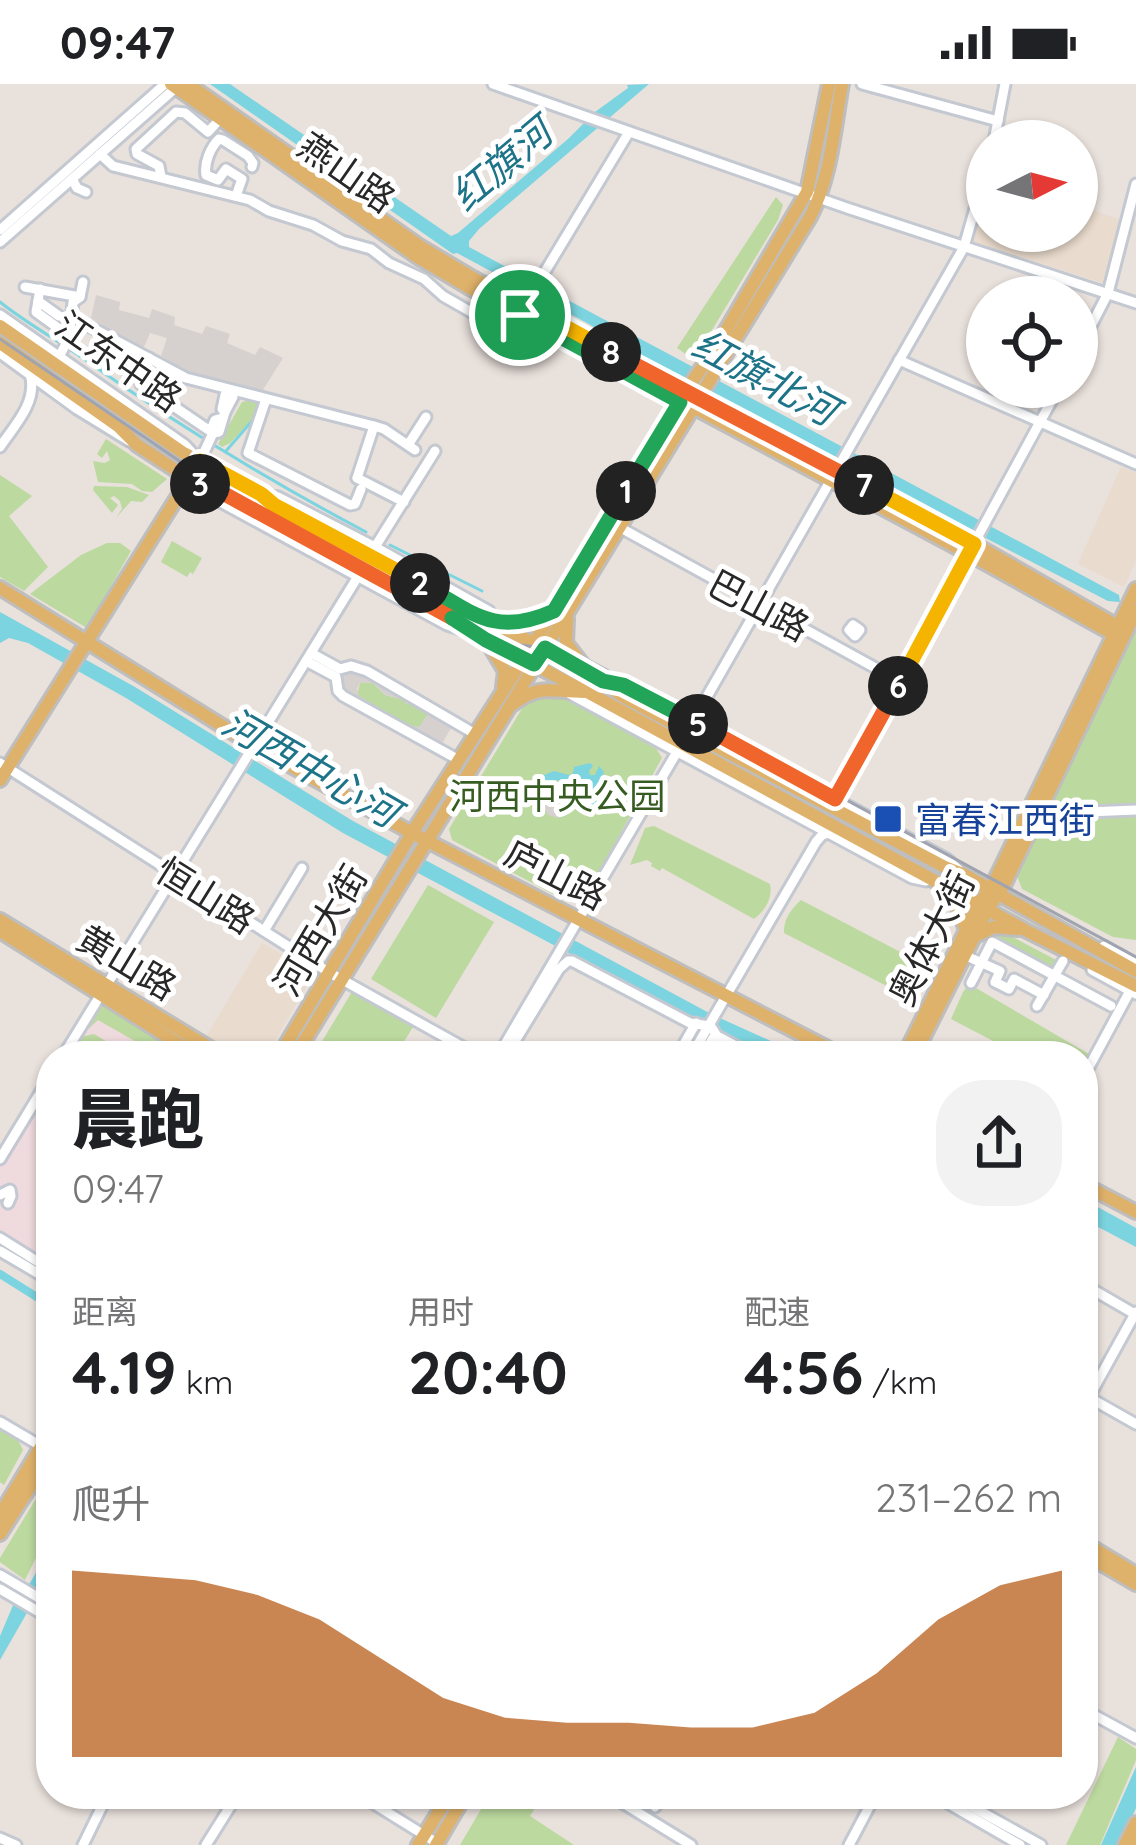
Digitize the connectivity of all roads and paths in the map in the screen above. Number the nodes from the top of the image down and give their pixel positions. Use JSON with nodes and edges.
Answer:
{"nodes":[{"id":1,"x":493,"y":84,"type":"edge"},
{"id":2,"x":829,"y":84,"type":"edge"},
{"id":3,"x":842,"y":84,"type":"edge"},
{"id":4,"x":862,"y":84,"type":"edge"},
{"id":5,"x":1005,"y":84,"type":"edge"},
{"id":6,"x":176,"y":85,"type":"edge"},
{"id":7,"x":220,"y":118,"type":"junction"},
{"id":8,"x":994,"y":120,"type":"edge"},
{"id":9,"x":998,"y":120,"type":"edge"},
{"id":10,"x":629,"y":132,"type":"junction"},
{"id":11,"x":246,"y":146,"type":"junction"},
{"id":12,"x":100,"y":154,"type":"junction"},
{"id":13,"x":252,"y":167,"type":"dead end"},
{"id":14,"x":159,"y":168,"type":"junction"},
{"id":15,"x":72,"y":179,"type":"junction"},
{"id":16,"x":1136,"y":184,"type":"edge"},
{"id":17,"x":86,"y":192,"type":"dead end"},
{"id":18,"x":814,"y":195,"type":"junction"},
{"id":19,"x":236,"y":196,"type":"junction"},
{"id":20,"x":360,"y":217,"type":"junction"},
{"id":21,"x":0,"y":230,"type":"edge"},
{"id":22,"x":966,"y":240,"type":"edge"},
{"id":23,"x":0,"y":242,"type":"edge"},
{"id":24,"x":345,"y":242,"type":"junction"},
{"id":25,"x":964,"y":247,"type":"junction"},
{"id":26,"x":83,"y":282,"type":"dead end"},
{"id":27,"x":25,"y":287,"type":"dead end"},
{"id":28,"x":1108,"y":292,"type":"junction"},
{"id":29,"x":39,"y":295,"type":"junction"},
{"id":30,"x":80,"y":297,"type":"junction"},
{"id":31,"x":1136,"y":303,"type":"edge"},
{"id":32,"x":526,"y":306,"type":"junction"},
{"id":33,"x":1098,"y":312,"type":"edge"},
{"id":34,"x":0,"y":315,"type":"edge"},
{"id":35,"x":66,"y":316,"type":"junction"},
{"id":36,"x":0,"y":326,"type":"edge"},
{"id":37,"x":70,"y":336,"type":"junction"},
{"id":38,"x":0,"y":344,"type":"edge"},
{"id":39,"x":0,"y":353,"type":"edge"},
{"id":40,"x":59,"y":356,"type":"junction"},
{"id":41,"x":149,"y":358,"type":"junction"},
{"id":42,"x":899,"y":360,"type":"junction"},
{"id":43,"x":29,"y":374,"type":"junction"},
{"id":44,"x":183,"y":376,"type":"junction"},
{"id":45,"x":696,"y":389,"type":"junction"},
{"id":46,"x":231,"y":390,"type":"junction"},
{"id":47,"x":58,"y":395,"type":"junction"},
{"id":48,"x":266,"y":399,"type":"junction"},
{"id":49,"x":172,"y":404,"type":"junction"},
{"id":50,"x":27,"y":408,"type":"junction"},
{"id":51,"x":1048,"y":408,"type":"edge"},
{"id":52,"x":426,"y":417,"type":"dead end"},
{"id":53,"x":1041,"y":423,"type":"junction"},
{"id":54,"x":374,"y":426,"type":"junction"},
{"id":55,"x":212,"y":433,"type":"junction"},
{"id":56,"x":137,"y":445,"type":"junction"},
{"id":57,"x":0,"y":447,"type":"edge"},
{"id":58,"x":435,"y":452,"type":"dead end"},
{"id":59,"x":200,"y":461,"type":"junction"},
{"id":60,"x":1136,"y":464,"type":"edge"},
{"id":61,"x":835,"y":471,"type":"junction"},
{"id":62,"x":192,"y":480,"type":"junction"},
{"id":63,"x":359,"y":483,"type":"junction"},
{"id":64,"x":261,"y":494,"type":"junction"},
{"id":65,"x":404,"y":502,"type":"junction"},
{"id":66,"x":619,"y":527,"type":"junction"},
{"id":67,"x":973,"y":545,"type":"junction"},
{"id":68,"x":375,"y":548,"type":"junction"},
{"id":69,"x":357,"y":578,"type":"junction"},
{"id":70,"x":0,"y":588,"type":"edge"},
{"id":71,"x":1136,"y":589,"type":"edge"},
{"id":72,"x":758,"y":605,"type":"junction"},
{"id":73,"x":569,"y":608,"type":"junction"},
{"id":74,"x":1136,"y":610,"type":"edge"},
{"id":75,"x":554,"y":611,"type":"junction"},
{"id":76,"x":494,"y":622,"type":"junction"},
{"id":77,"x":470,"y":632,"type":"junction"},
{"id":78,"x":1119,"y":633,"type":"junction"},
{"id":79,"x":852,"y":635,"type":"dead end"},
{"id":80,"x":87,"y":639,"type":"junction"},
{"id":81,"x":486,"y":640,"type":"junction"},
{"id":82,"x":540,"y":646,"type":"junction"},
{"id":83,"x":844,"y":650,"type":"junction"},
{"id":84,"x":309,"y":657,"type":"junction"},
{"id":85,"x":528,"y":662,"type":"junction"},
{"id":86,"x":598,"y":678,"type":"junction"},
{"id":87,"x":901,"y":682,"type":"junction"},
{"id":88,"x":503,"y":691,"type":"junction"},
{"id":89,"x":565,"y":691,"type":"junction"},
{"id":90,"x":587,"y":692,"type":"junction"},
{"id":91,"x":507,"y":709,"type":"junction"},
{"id":92,"x":693,"y":721,"type":"junction"},
{"id":93,"x":475,"y":734,"type":"junction"},
{"id":94,"x":250,"y":750,"type":"junction"},
{"id":95,"x":677,"y":752,"type":"junction"},
{"id":96,"x":459,"y":760,"type":"junction"},
{"id":97,"x":2,"y":770,"type":"edge"},
{"id":98,"x":835,"y":799,"type":"junction"},
{"id":99,"x":1136,"y":810,"type":"edge"},
{"id":100,"x":1039,"y":814,"type":"junction"},
{"id":101,"x":412,"y":833,"type":"junction"},
{"id":102,"x":829,"y":833,"type":"junction"},
{"id":103,"x":428,"y":842,"type":"junction"},
{"id":104,"x":302,"y":868,"type":"dead end"},
{"id":105,"x":173,"y":874,"type":"junction"},
{"id":106,"x":963,"y":874,"type":"junction"},
{"id":107,"x":940,"y":883,"type":"junction"},
{"id":108,"x":994,"y":891,"type":"junction"},
{"id":109,"x":984,"y":907,"type":"junction"},
{"id":110,"x":0,"y":920,"type":"edge"},
{"id":111,"x":575,"y":926,"type":"junction"},
{"id":112,"x":1025,"y":930,"type":"junction"},
{"id":113,"x":264,"y":931,"type":"junction"},
{"id":114,"x":0,"y":932,"type":"edge"},
{"id":115,"x":970,"y":933,"type":"junction"},
{"id":116,"x":964,"y":955,"type":"junction"},
{"id":117,"x":1063,"y":961,"type":"dead end"},
{"id":118,"x":981,"y":962,"type":"junction"},
{"id":119,"x":1136,"y":967,"type":"edge"},
{"id":120,"x":336,"y":976,"type":"junction"},
{"id":121,"x":1054,"y":976,"type":"junction"},
{"id":122,"x":970,"y":982,"type":"dead end"},
{"id":123,"x":104,"y":989,"type":"junction"},
{"id":124,"x":1134,"y":990,"type":"edge"},
{"id":125,"x":1044,"y":995,"type":"junction"},
{"id":126,"x":723,"y":1003,"type":"junction"},
{"id":127,"x":1037,"y":1006,"type":"dead end"},
{"id":128,"x":1111,"y":1006,"type":"dead end"},
{"id":129,"x":695,"y":1023,"type":"junction"},
{"id":130,"x":710,"y":1030,"type":"junction"},
{"id":131,"x":75,"y":1041,"type":"edge"},
{"id":132,"x":177,"y":1041,"type":"edge"},
{"id":133,"x":196,"y":1041,"type":"edge"},
{"id":134,"x":290,"y":1041,"type":"edge"},
{"id":135,"x":303,"y":1041,"type":"edge"},
{"id":136,"x":452,"y":1041,"type":"edge"},
{"id":137,"x":507,"y":1041,"type":"edge"},
{"id":138,"x":515,"y":1041,"type":"edge"},
{"id":139,"x":685,"y":1041,"type":"edge"},
{"id":140,"x":702,"y":1041,"type":"edge"},
{"id":141,"x":706,"y":1041,"type":"edge"},
{"id":142,"x":723,"y":1041,"type":"edge"},
{"id":143,"x":810,"y":1041,"type":"edge"},
{"id":144,"x":912,"y":1041,"type":"edge"},
{"id":145,"x":921,"y":1041,"type":"edge"},
{"id":146,"x":1098,"y":1052,"type":"edge"},
{"id":147,"x":36,"y":1110,"type":"edge"},
{"id":148,"x":0,"y":1159,"type":"edge"},
{"id":149,"x":1098,"y":1188,"type":"edge"},
{"id":150,"x":1136,"y":1208,"type":"edge"},
{"id":151,"x":0,"y":1238,"type":"edge"},
{"id":152,"x":0,"y":1251,"type":"edge"},
{"id":153,"x":36,"y":1261,"type":"edge"},
{"id":154,"x":36,"y":1272,"type":"edge"},
{"id":155,"x":1098,"y":1292,"type":"edge"},
{"id":156,"x":1136,"y":1313,"type":"edge"},
{"id":157,"x":1098,"y":1378,"type":"edge"},
{"id":158,"x":1098,"y":1406,"type":"edge"},
{"id":159,"x":0,"y":1422,"type":"edge"},
{"id":160,"x":1136,"y":1424,"type":"edge"},
{"id":161,"x":36,"y":1444,"type":"edge"},
{"id":162,"x":36,"y":1468,"type":"edge"},
{"id":163,"x":21,"y":1490,"type":"junction"},
{"id":164,"x":0,"y":1511,"type":"edge"},
{"id":165,"x":0,"y":1534,"type":"edge"},
{"id":166,"x":0,"y":1544,"type":"edge"},
{"id":167,"x":1098,"y":1551,"type":"edge"},
{"id":168,"x":1098,"y":1562,"type":"edge"},
{"id":169,"x":1136,"y":1574,"type":"edge"},
{"id":170,"x":0,"y":1575,"type":"edge"},
{"id":171,"x":1136,"y":1584,"type":"edge"},
{"id":172,"x":0,"y":1589,"type":"edge"},
{"id":173,"x":18,"y":1593,"type":"junction"},
{"id":174,"x":34,"y":1602,"type":"edge"},
{"id":175,"x":1098,"y":1717,"type":"edge"},
{"id":176,"x":1136,"y":1738,"type":"edge"},
{"id":177,"x":101,"y":1809,"type":"edge"},
{"id":178,"x":229,"y":1809,"type":"edge"},
{"id":179,"x":380,"y":1809,"type":"edge"},
{"id":180,"x":443,"y":1809,"type":"edge"},
{"id":181,"x":454,"y":1809,"type":"edge"},
{"id":182,"x":632,"y":1809,"type":"edge"},
{"id":183,"x":868,"y":1809,"type":"edge"},
{"id":184,"x":958,"y":1809,"type":"edge"},
{"id":185,"x":977,"y":1809,"type":"edge"},
{"id":186,"x":1136,"y":1822,"type":"edge"},
{"id":187,"x":0,"y":1842,"type":"edge"},
{"id":188,"x":428,"y":1842,"type":"edge"},
{"id":189,"x":16,"y":1845,"type":"edge"},
{"id":190,"x":83,"y":1845,"type":"edge"},
{"id":191,"x":206,"y":1845,"type":"edge"},
{"id":192,"x":691,"y":1845,"type":"edge"},
{"id":193,"x":849,"y":1845,"type":"edge"},
{"id":194,"x":1020,"y":1845,"type":"edge"},
{"id":195,"x":1041,"y":1845,"type":"edge"},
{"id":196,"x":1125,"y":1845,"type":"edge"}],
"edges":[{"from":1,"to":10,"type":"street"},
{"from":2,"to":18,"type":"main road","name":"河西大街"},
{"from":3,"to":18,"type":"main road","name":"河西大街"},
{"from":4,"to":8,"type":"street"},
{"from":5,"to":9,"type":"street"},
{"from":6,"to":7,"type":"main road","name":"燕山路"},
{"from":6,"to":12,"type":"street"},
{"from":6,"to":21,"type":"street"},
{"from":6,"to":32,"type":"main road","name":"燕山路"},
{"from":7,"to":11,"type":"main road","name":"燕山路"},
{"from":7,"to":14,"type":"street"},
{"from":10,"to":18,"type":"street"},
{"from":10,"to":32,"type":"street"},
{"from":11,"to":13,"type":"street"},
{"from":11,"to":19,"type":"street"},
{"from":11,"to":20,"type":"main road","name":"燕山路"},
{"from":12,"to":14,"type":"street"},
{"from":12,"to":15,"type":"street"},
{"from":14,"to":19,"type":"street"},
{"from":15,"to":17,"type":"street"},
{"from":15,"to":23,"type":"street"},
{"from":16,"to":28,"type":"street"},
{"from":18,"to":25,"type":"street"},
{"from":18,"to":45,"type":"main road","name":"河西大街"},
{"from":19,"to":24,"type":"street"},
{"from":20,"to":24,"type":"street"},
{"from":20,"to":32,"type":"main road","name":"燕山路"},
{"from":22,"to":25,"type":"street"},
{"from":24,"to":32,"type":"street"},
{"from":25,"to":28,"type":"street"},
{"from":25,"to":42,"type":"street"},
{"from":26,"to":30,"type":"street"},
{"from":27,"to":29,"type":"street"},
{"from":28,"to":31,"type":"street"},
{"from":28,"to":33,"type":"street"},
{"from":29,"to":30,"type":"street"},
{"from":29,"to":35,"type":"street"},
{"from":29,"to":37,"type":"street"},
{"from":30,"to":35,"type":"street"},
{"from":32,"to":45,"type":"main road","name":"燕山路"},
{"from":34,"to":40,"type":"street","name":"江东中路"},
{"from":35,"to":37,"type":"street"},
{"from":35,"to":41,"type":"street"},
{"from":36,"to":59,"type":"main road","name":"江东中路"},
{"from":37,"to":40,"type":"street"},
{"from":38,"to":56,"type":"main road","name":"江东中路"},
{"from":39,"to":43,"type":"street","name":"江东中路"},
{"from":40,"to":59,"type":"street","name":"江东中路"},
{"from":41,"to":44,"type":"street"},
{"from":41,"to":49,"type":"street"},
{"from":42,"to":53,"type":"street"},
{"from":42,"to":61,"type":"street"},
{"from":43,"to":47,"type":"street","name":"江东中路"},
{"from":43,"to":50,"type":"street"},
{"from":44,"to":46,"type":"street"},
{"from":44,"to":49,"type":"street"},
{"from":45,"to":61,"type":"main road","name":"燕山路"},
{"from":45,"to":66,"type":"main road","name":"河西大街"},
{"from":45,"to":75,"type":"main road","name":"河西大街"},
{"from":46,"to":48,"type":"street"},
{"from":46,"to":55,"type":"street"},
{"from":47,"to":50,"type":"street"},
{"from":47,"to":56,"type":"street","name":"江东中路"},
{"from":48,"to":54,"type":"street"},
{"from":48,"to":63,"type":"street"},
{"from":49,"to":55,"type":"street"},
{"from":50,"to":57,"type":"street"},
{"from":51,"to":53,"type":"street"},
{"from":52,"to":54,"type":"street"},
{"from":53,"to":60,"type":"street"},
{"from":53,"to":67,"type":"street"},
{"from":54,"to":63,"type":"street"},
{"from":55,"to":59,"type":"street"},
{"from":56,"to":62,"type":"main road","name":"江东中路"},
{"from":58,"to":65,"type":"street"},
{"from":59,"to":62,"type":"main road"},
{"from":59,"to":64,"type":"main road","name":"江东中路"},
{"from":61,"to":67,"type":"main road","name":"燕山路"},
{"from":61,"to":72,"type":"street"},
{"from":62,"to":69,"type":"street","name":"江东中路"},
{"from":62,"to":77,"type":"main road","name":"江东中路"},
{"from":62,"to":80,"type":"main road"},
{"from":63,"to":65,"type":"street"},
{"from":64,"to":68,"type":"street"},
{"from":64,"to":76,"type":"main road","name":"江东中路"},
{"from":65,"to":68,"type":"street"},
{"from":66,"to":72,"type":"street","name":"巴山路"},
{"from":66,"to":73,"type":"main road","name":"河西大街"},
{"from":67,"to":78,"type":"main road","name":"燕山路"},
{"from":67,"to":87,"type":"street"},
{"from":68,"to":76,"type":"street"},
{"from":69,"to":77,"type":"street","name":"江东中路"},
{"from":69,"to":84,"type":"street"},
{"from":70,"to":80,"type":"main road","name":"庐山路"},
{"from":71,"to":78,"type":"main road","name":"奥体大街"},
{"from":72,"to":83,"type":"street","name":"巴山路"},
{"from":72,"to":92,"type":"street"},
{"from":73,"to":82,"type":"main road","name":"河西大街"},
{"from":73,"to":86,"type":"main road"},
{"from":74,"to":78,"type":"main road","name":"奥体大街"},
{"from":75,"to":76,"type":"main road"},
{"from":75,"to":82,"type":"main road","name":"河西大街"},
{"from":76,"to":82,"type":"main road","name":"江东中路"},
{"from":77,"to":81,"type":"main road","name":"江东中路"},
{"from":78,"to":100,"type":"main road","name":"奥体大街"},
{"from":78,"to":108,"type":"main road","name":"奥体大街"},
{"from":79,"to":83,"type":"street"},
{"from":80,"to":94,"type":"main road","name":"庐山路"},
{"from":80,"to":97,"type":"main road"},
{"from":81,"to":85,"type":"main road","name":"江东中路"},
{"from":81,"to":88,"type":"main road"},
{"from":82,"to":85,"type":"main road","name":"河西大街"},
{"from":82,"to":86,"type":"main road","name":"江东中路"},
{"from":83,"to":87,"type":"street","name":"巴山路"},
{"from":84,"to":93,"type":"street"},
{"from":84,"to":94,"type":"street"},
{"from":84,"to":96,"type":"street"},
{"from":85,"to":88,"type":"main road","name":"河西大街"},
{"from":85,"to":90,"type":"main road","name":"江东中路"},
{"from":85,"to":91,"type":"main road","name":"河西大街"},
{"from":86,"to":92,"type":"street","name":"江东中路"},
{"from":86,"to":106,"type":"main road","name":"江东中路"},
{"from":87,"to":98,"type":"street"},
{"from":88,"to":93,"type":"main road","name":"河西大街"},
{"from":89,"to":90,"type":"main road"},
{"from":89,"to":91,"type":"main road"},
{"from":89,"to":95,"type":"street","name":"江东中路"},
{"from":90,"to":107,"type":"main road","name":"江东中路"},
{"from":91,"to":103,"type":"main road","name":"河西大街"},
{"from":92,"to":98,"type":"street","name":"江东中路"},
{"from":93,"to":96,"type":"main road","name":"河西大街"},
{"from":94,"to":101,"type":"main road","name":"庐山路"},
{"from":94,"to":105,"type":"street"},
{"from":95,"to":102,"type":"street","name":"江东中路"},
{"from":95,"to":111,"type":"street"},
{"from":96,"to":101,"type":"main road","name":"河西大街"},
{"from":97,"to":105,"type":"street","name":"恒山路"},
{"from":98,"to":106,"type":"street","name":"江东中路"},
{"from":99,"to":100,"type":"street"},
{"from":100,"to":108,"type":"main road","name":"奥体大街"},
{"from":101,"to":103,"type":"main road","name":"庐山路"},
{"from":101,"to":120,"type":"main road","name":"河西大街"},
{"from":102,"to":107,"type":"street","name":"江东中路"},
{"from":102,"to":126,"type":"street"},
{"from":103,"to":111,"type":"main road","name":"庐山路"},
{"from":103,"to":120,"type":"main road","name":"河西大街"},
{"from":104,"to":113,"type":"street"},
{"from":105,"to":113,"type":"street","name":"恒山路"},
{"from":105,"to":123,"type":"street"},
{"from":106,"to":108,"type":"main road","name":"江东中路"},
{"from":107,"to":109,"type":"main road","name":"江东中路"},
{"from":107,"to":115,"type":"main road"},
{"from":108,"to":109,"type":"main road","name":"奥体大街"},
{"from":108,"to":119,"type":"main road","name":"江东中路"},
{"from":109,"to":112,"type":"main road","name":"江东中路"},
{"from":109,"to":115,"type":"main road","name":"奥体大街"},
{"from":110,"to":123,"type":"main road","name":"黄山路"},
{"from":111,"to":126,"type":"main road","name":"庐山路"},
{"from":111,"to":137,"type":"street"},
{"from":112,"to":115,"type":"main road"},
{"from":112,"to":124,"type":"main road","name":"江东中路"},
{"from":113,"to":120,"type":"street","name":"恒山路"},
{"from":114,"to":123,"type":"main road","name":"黄山路"},
{"from":115,"to":116,"type":"main road","name":"奥体大街"},
{"from":115,"to":144,"type":"main road","name":"奥体大街"},
{"from":116,"to":118,"type":"street"},
{"from":116,"to":145,"type":"main road","name":"奥体大街"},
{"from":117,"to":121,"type":"street"},
{"from":118,"to":121,"type":"street"},
{"from":118,"to":122,"type":"street"},
{"from":118,"to":125,"type":"street"},
{"from":120,"to":134,"type":"main road","name":"河西大街"},
{"from":120,"to":135,"type":"main road","name":"河西大街"},
{"from":120,"to":136,"type":"street","name":"恒山路"},
{"from":121,"to":125,"type":"street"},
{"from":121,"to":128,"type":"street"},
{"from":123,"to":131,"type":"street"},
{"from":123,"to":132,"type":"main road","name":"黄山路"},
{"from":123,"to":133,"type":"main road","name":"黄山路"},
{"from":124,"to":146,"type":"street"},
{"from":125,"to":127,"type":"street"},
{"from":126,"to":130,"type":"street"},
{"from":126,"to":143,"type":"main road","name":"庐山路"},
{"from":129,"to":130,"type":"street"},
{"from":129,"to":138,"type":"street"},
{"from":129,"to":139,"type":"street"},
{"from":130,"to":140,"type":"street"},
{"from":130,"to":141,"type":"street"},
{"from":130,"to":142,"type":"street"},
{"from":147,"to":148,"type":"street"},
{"from":149,"to":150,"type":"main road"},
{"from":151,"to":153,"type":"street"},
{"from":152,"to":154,"type":"street"},
{"from":155,"to":156,"type":"street"},
{"from":156,"to":157,"type":"street"},
{"from":158,"to":160,"type":"street"},
{"from":159,"to":161,"type":"street"},
{"from":162,"to":163,"type":"main road"},
{"from":163,"to":164,"type":"main road"},
{"from":163,"to":165,"type":"main road"},
{"from":163,"to":166,"type":"main road"},
{"from":167,"to":169,"type":"main road"},
{"from":168,"to":171,"type":"main road"},
{"from":170,"to":173,"type":"street"},
{"from":172,"to":173,"type":"street"},
{"from":173,"to":174,"type":"street"},
{"from":175,"to":176,"type":"street"},
{"from":177,"to":190,"type":"street"},
{"from":178,"to":191,"type":"street"},
{"from":179,"to":188,"type":"street"},
{"from":180,"to":188,"type":"main road"},
{"from":181,"to":188,"type":"main road"},
{"from":182,"to":192,"type":"street"},
{"from":183,"to":193,"type":"street"},
{"from":184,"to":194,"type":"street"},
{"from":185,"to":195,"type":"street"},
{"from":186,"to":196,"type":"main road"},
{"from":187,"to":189,"type":"street"}]}
